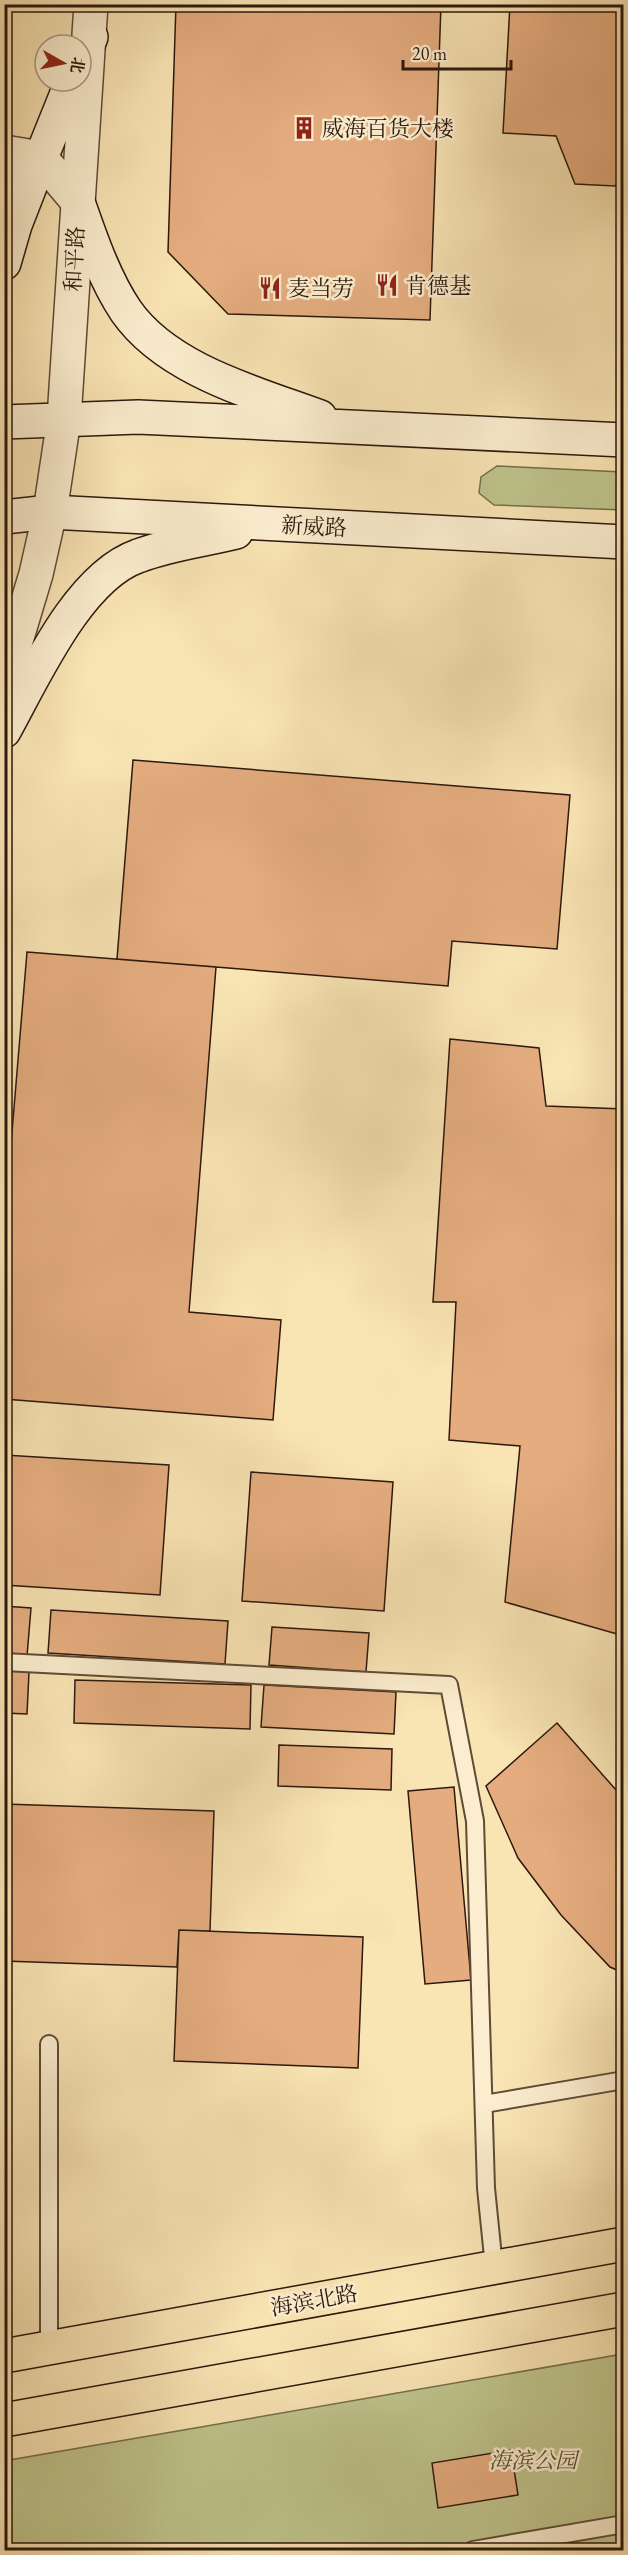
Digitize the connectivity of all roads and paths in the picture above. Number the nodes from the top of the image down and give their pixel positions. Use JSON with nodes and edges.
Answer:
{"nodes":[{"id":1,"x":91,"y":4,"type":"edge"},
{"id":2,"x":88,"y":33,"type":"edge"},
{"id":3,"x":67,"y":93,"type":"edge"},
{"id":4,"x":83,"y":93,"type":"edge"},
{"id":5,"x":4,"y":152,"type":"edge"},
{"id":6,"x":41,"y":158,"type":"junction"},
{"id":7,"x":4,"y":195,"type":"edge"},
{"id":8,"x":78,"y":202,"type":"junction"},
{"id":9,"x":4,"y":263,"type":"edge"},
{"id":10,"x":64,"y":419,"type":"junction"},
{"id":11,"x":4,"y":422,"type":"edge"},
{"id":12,"x":350,"y":428,"type":"junction"},
{"id":13,"x":624,"y":440,"type":"edge"},
{"id":14,"x":50,"y":512,"type":"junction"},
{"id":15,"x":4,"y":517,"type":"edge"},
{"id":16,"x":274,"y":524,"type":"junction"},
{"id":17,"x":624,"y":542,"type":"edge"},
{"id":18,"x":4,"y":681,"type":"edge"},
{"id":19,"x":4,"y":731,"type":"edge"},
{"id":20,"x":4,"y":1662,"type":"edge"},
{"id":21,"x":49,"y":2044,"type":"dead end"},
{"id":22,"x":624,"y":2080,"type":"edge"},
{"id":23,"x":484,"y":2104,"type":"junction"},
{"id":24,"x":624,"y":2244,"type":"edge"},
{"id":25,"x":494,"y":2267,"type":"junction"},
{"id":26,"x":624,"y":2309,"type":"edge"},
{"id":27,"x":49,"y":2348,"type":"junction"},
{"id":28,"x":4,"y":2356,"type":"edge"},
{"id":29,"x":4,"y":2420,"type":"edge"},
{"id":30,"x":624,"y":2524,"type":"edge"},
{"id":31,"x":473,"y":2550,"type":"edge"}],
"edges":[{"from":1,"to":2,"type":"main road","name":"和平路"},
{"from":3,"to":6,"type":"main road"},
{"from":4,"to":8,"type":"main road","name":"和平路"},
{"from":5,"to":6,"type":"main road"},
{"from":6,"to":7,"type":"main road"},
{"from":6,"to":8,"type":"main road"},
{"from":6,"to":9,"type":"main road"},
{"from":8,"to":10,"type":"main road","name":"和平路"},
{"from":8,"to":12,"type":"main road"},
{"from":10,"to":11,"type":"main road"},
{"from":10,"to":12,"type":"main road"},
{"from":10,"to":14,"type":"main road","name":"和平路"},
{"from":12,"to":13,"type":"main road"},
{"from":14,"to":15,"type":"main road","name":"新威路"},
{"from":14,"to":16,"type":"main road","name":"新威路"},
{"from":14,"to":18,"type":"main road","name":"和平路"},
{"from":16,"to":17,"type":"main road","name":"新威路"},
{"from":16,"to":19,"type":"main road"},
{"from":20,"to":23,"type":"lane"},
{"from":21,"to":27,"type":"lane"},
{"from":22,"to":23,"type":"lane"},
{"from":23,"to":25,"type":"lane"},
{"from":24,"to":25,"type":"main road","name":"海滨北路"},
{"from":25,"to":27,"type":"main road","name":"海滨北路"},
{"from":26,"to":29,"type":"main road"},
{"from":27,"to":28,"type":"main road","name":"海滨北路"},
{"from":30,"to":31,"type":"lane"}]}
